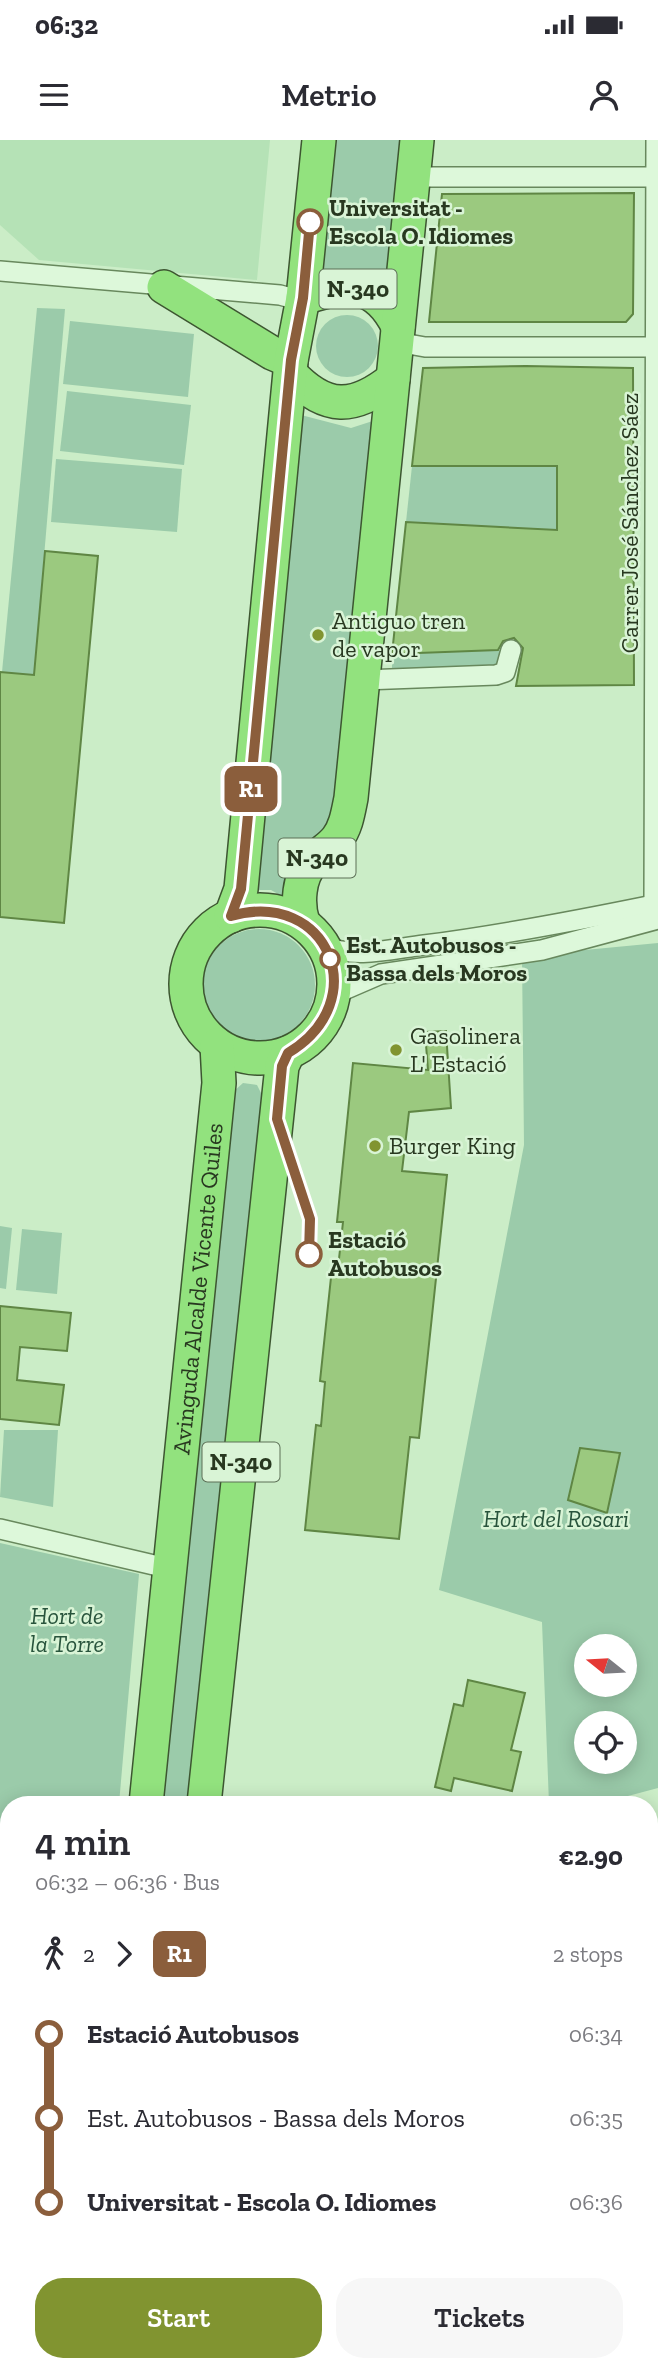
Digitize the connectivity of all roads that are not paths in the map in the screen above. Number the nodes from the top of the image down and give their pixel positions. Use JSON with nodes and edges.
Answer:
{"nodes":[{"id":1,"x":319,"y":140,"type":"edge"},
{"id":2,"x":417,"y":140,"type":"edge"},
{"id":3,"x":656,"y":140,"type":"edge"},
{"id":4,"x":413,"y":177,"type":"junction"},
{"id":5,"x":657,"y":177,"type":"edge"},
{"id":6,"x":1,"y":272,"type":"edge"},
{"id":7,"x":164,"y":287,"type":"junction"},
{"id":8,"x":302,"y":300,"type":"junction"},
{"id":9,"x":398,"y":334,"type":"junction"},
{"id":10,"x":656,"y":346,"type":"edge"},
{"id":11,"x":291,"y":367,"type":"junction"},
{"id":12,"x":393,"y":379,"type":"junction"},
{"id":13,"x":511,"y":650,"type":"dead end"},
{"id":14,"x":364,"y":680,"type":"junction"},
{"id":15,"x":657,"y":910,"type":"edge"},
{"id":16,"x":231,"y":916,"type":"junction"},
{"id":17,"x":313,"y":934,"type":"junction"},
{"id":18,"x":331,"y":1004,"type":"junction"},
{"id":19,"x":217,"y":1045,"type":"junction"},
{"id":20,"x":288,"y":1053,"type":"junction"},
{"id":21,"x":0,"y":1529,"type":"edge"},
{"id":22,"x":171,"y":1569,"type":"junction"},
{"id":23,"x":147,"y":1796,"type":"edge"},
{"id":24,"x":205,"y":1796,"type":"edge"}],
"edges":[{"from":1,"to":8,"type":"highway","number":"N-340"},
{"from":2,"to":4,"type":"highway","number":"N-340"},
{"from":3,"to":5,"type":"street","name":"Carrer José Sánchez Sáez"},
{"from":4,"to":5,"type":"street"},
{"from":4,"to":9,"type":"highway","number":"N-340"},
{"from":5,"to":10,"type":"street","name":"Carrer José Sánchez Sáez"},
{"from":6,"to":7,"type":"street"},
{"from":7,"to":8,"type":"street"},
{"from":7,"to":11,"type":"highway"},
{"from":8,"to":9,"type":"highway","number":"N-340"},
{"from":8,"to":11,"type":"highway","number":"N-340"},
{"from":9,"to":10,"type":"street"},
{"from":9,"to":12,"type":"highway","number":"N-340"},
{"from":10,"to":15,"type":"street","name":"Carrer José Sánchez Sáez"},
{"from":11,"to":12,"type":"highway"},
{"from":11,"to":16,"type":"highway","number":"N-340"},
{"from":12,"to":14,"type":"highway","number":"N-340"},
{"from":13,"to":14,"type":"street"},
{"from":14,"to":17,"type":"highway","number":"N-340"},
{"from":15,"to":17,"type":"street"},
{"from":15,"to":18,"type":"street"},
{"from":16,"to":17,"type":"highway","number":"N-340"},
{"from":16,"to":19,"type":"highway","number":"N-340"},
{"from":17,"to":18,"type":"highway","number":"N-340"},
{"from":18,"to":20,"type":"highway","number":"N-340"},
{"from":19,"to":20,"type":"highway","number":"N-340"},
{"from":19,"to":22,"type":"highway","name":"Avinguda Alcalde Vicente Quiles","number":"N-340"},
{"from":20,"to":24,"type":"highway","number":"N-340"},
{"from":21,"to":22,"type":"street"},
{"from":22,"to":23,"type":"highway","number":"N-340"}]}
